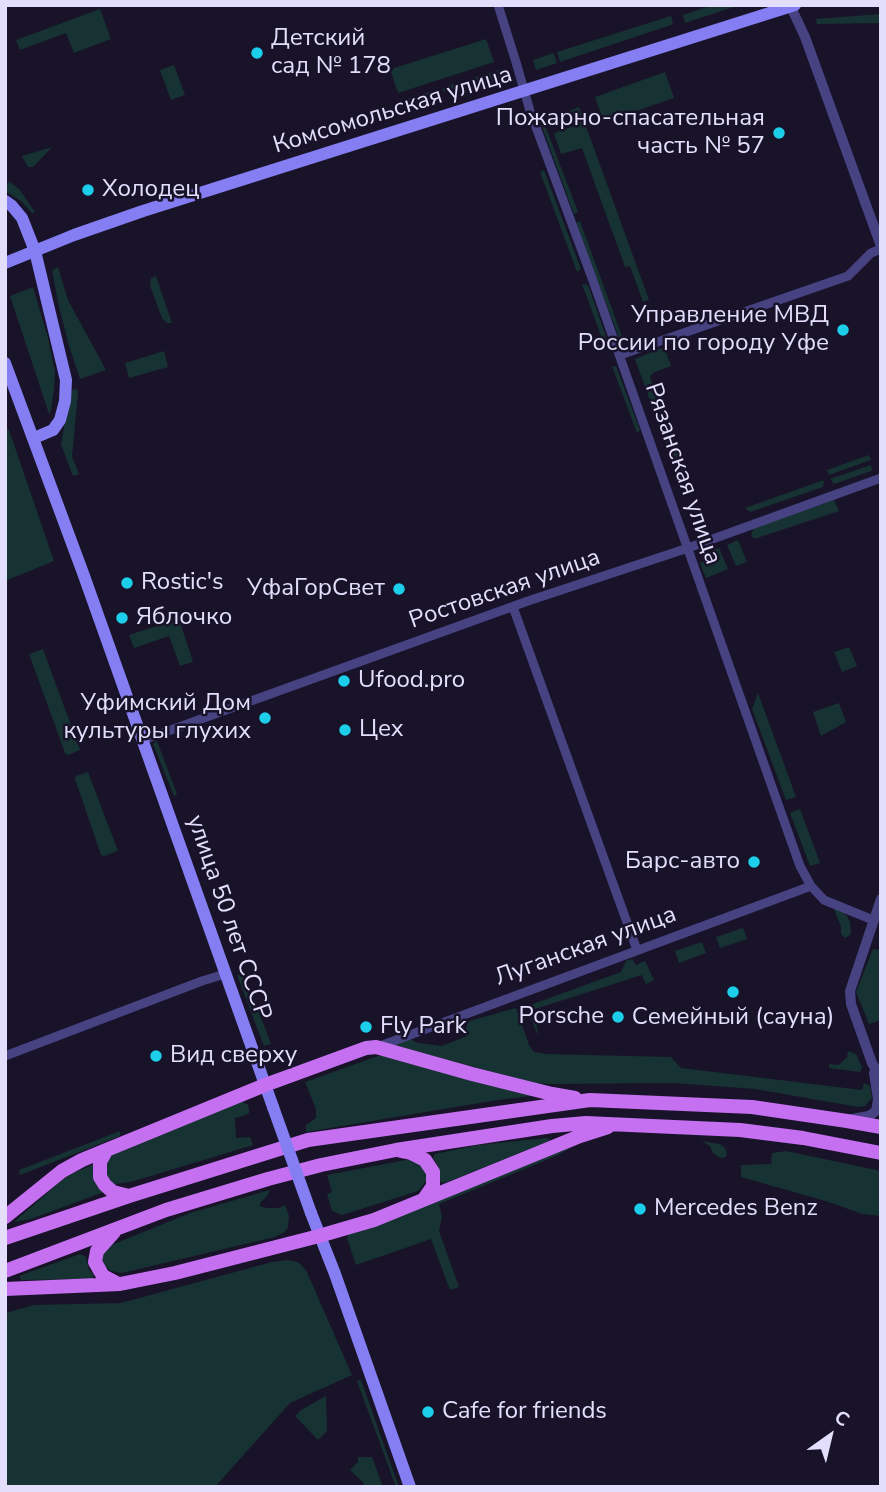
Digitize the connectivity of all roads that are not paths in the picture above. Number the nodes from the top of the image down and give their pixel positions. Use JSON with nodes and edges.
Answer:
{"nodes":[{"id":1,"x":498,"y":5,"type":"edge"},
{"id":2,"x":792,"y":6,"type":"edge"},
{"id":3,"x":525,"y":91,"type":"junction"},
{"id":4,"x":5,"y":201,"type":"edge"},
{"id":5,"x":881,"y":247,"type":"edge"},
{"id":6,"x":35,"y":251,"type":"junction"},
{"id":7,"x":7,"y":262,"type":"edge"},
{"id":8,"x":620,"y":355,"type":"junction"},
{"id":9,"x":5,"y":363,"type":"edge"},
{"id":10,"x":34,"y":438,"type":"junction"},
{"id":11,"x":881,"y":478,"type":"edge"},
{"id":12,"x":688,"y":548,"type":"junction"},
{"id":13,"x":513,"y":607,"type":"junction"},
{"id":14,"x":143,"y":740,"type":"junction"},
{"id":15,"x":811,"y":886,"type":"junction"},
{"id":16,"x":881,"y":899,"type":"edge"},
{"id":17,"x":877,"y":921,"type":"edge"},
{"id":18,"x":637,"y":950,"type":"junction"},
{"id":19,"x":225,"y":974,"type":"junction"},
{"id":20,"x":376,"y":1047,"type":"junction"},
{"id":21,"x":5,"y":1056,"type":"edge"},
{"id":22,"x":872,"y":1063,"type":"junction"},
{"id":23,"x":881,"y":1079,"type":"edge"},
{"id":24,"x":265,"y":1085,"type":"junction"},
{"id":25,"x":590,"y":1100,"type":"junction"},
{"id":26,"x":847,"y":1121,"type":"junction"},
{"id":27,"x":616,"y":1124,"type":"junction"},
{"id":28,"x":881,"y":1127,"type":"edge"},
{"id":29,"x":860,"y":1148,"type":"junction"},
{"id":30,"x":396,"y":1150,"type":"junction"},
{"id":31,"x":106,"y":1151,"type":"junction"},
{"id":32,"x":881,"y":1153,"type":"edge"},
{"id":33,"x":881,"y":1159,"type":"edge"},
{"id":34,"x":129,"y":1196,"type":"junction"},
{"id":35,"x":423,"y":1200,"type":"junction"},
{"id":36,"x":5,"y":1217,"type":"edge"},
{"id":37,"x":118,"y":1228,"type":"junction"},
{"id":38,"x":319,"y":1236,"type":"junction"},
{"id":39,"x":5,"y":1238,"type":"edge"},
{"id":40,"x":5,"y":1271,"type":"edge"},
{"id":41,"x":120,"y":1284,"type":"junction"},
{"id":42,"x":5,"y":1289,"type":"edge"},
{"id":43,"x":411,"y":1487,"type":"edge"}],
"edges":[{"from":1,"to":3,"type":"street","name":"Рязанская улица"},
{"from":2,"to":3,"type":"main road","name":"Комсомольская улица"},
{"from":2,"to":5,"type":"street"},
{"from":3,"to":6,"type":"main road","name":"Комсомольская улица"},
{"from":3,"to":8,"type":"street","name":"Рязанская улица"},
{"from":4,"to":6,"type":"main road"},
{"from":5,"to":8,"type":"street"},
{"from":6,"to":7,"type":"main road","name":"Комсомольская улица"},
{"from":6,"to":10,"type":"main road"},
{"from":8,"to":12,"type":"street","name":"Рязанская улица"},
{"from":9,"to":10,"type":"main road","name":"улица 50 лет СССР"},
{"from":10,"to":14,"type":"main road","name":"улица 50 лет СССР"},
{"from":11,"to":12,"type":"street","name":"Ростовская улица"},
{"from":12,"to":13,"type":"street","name":"Ростовская улица"},
{"from":12,"to":15,"type":"street","name":"Рязанская улица"},
{"from":13,"to":14,"type":"street","name":"Ростовская улица"},
{"from":13,"to":18,"type":"street"},
{"from":14,"to":19,"type":"main road","name":"улица 50 лет СССР"},
{"from":15,"to":17,"type":"street","name":"Рязанская улица"},
{"from":15,"to":18,"type":"street","name":"Луганская улица"},
{"from":16,"to":17,"type":"street"},
{"from":17,"to":22,"type":"street"},
{"from":18,"to":20,"type":"street","name":"Луганская улица"},
{"from":19,"to":21,"type":"street"},
{"from":19,"to":24,"type":"main road","name":"улица 50 лет СССР"},
{"from":20,"to":24,"type":"main road"},
{"from":20,"to":25,"type":"main road"},
{"from":22,"to":23,"type":"street"},
{"from":22,"to":26,"type":"street"},
{"from":24,"to":31,"type":"main road"},
{"from":24,"to":38,"type":"main road","name":"улица 50 лет СССР","bridge":true},
{"from":25,"to":26,"type":"main road"},
{"from":25,"to":34,"type":"main road"},
{"from":26,"to":28,"type":"main road"},
{"from":27,"to":29,"type":"main road"},
{"from":27,"to":30,"type":"main road"},
{"from":27,"to":35,"type":"main road"},
{"from":29,"to":32,"type":"main road"},
{"from":29,"to":33,"type":"main road"},
{"from":30,"to":35,"type":"main road"},
{"from":30,"to":37,"type":"main road"},
{"from":31,"to":34,"type":"main road"},
{"from":31,"to":36,"type":"main road"},
{"from":34,"to":39,"type":"main road"},
{"from":35,"to":38,"type":"main road"},
{"from":37,"to":40,"type":"main road"},
{"from":37,"to":41,"type":"main road"},
{"from":38,"to":41,"type":"main road"},
{"from":38,"to":43,"type":"main road","name":"улица 50 лет СССР"},
{"from":41,"to":42,"type":"main road"}]}
